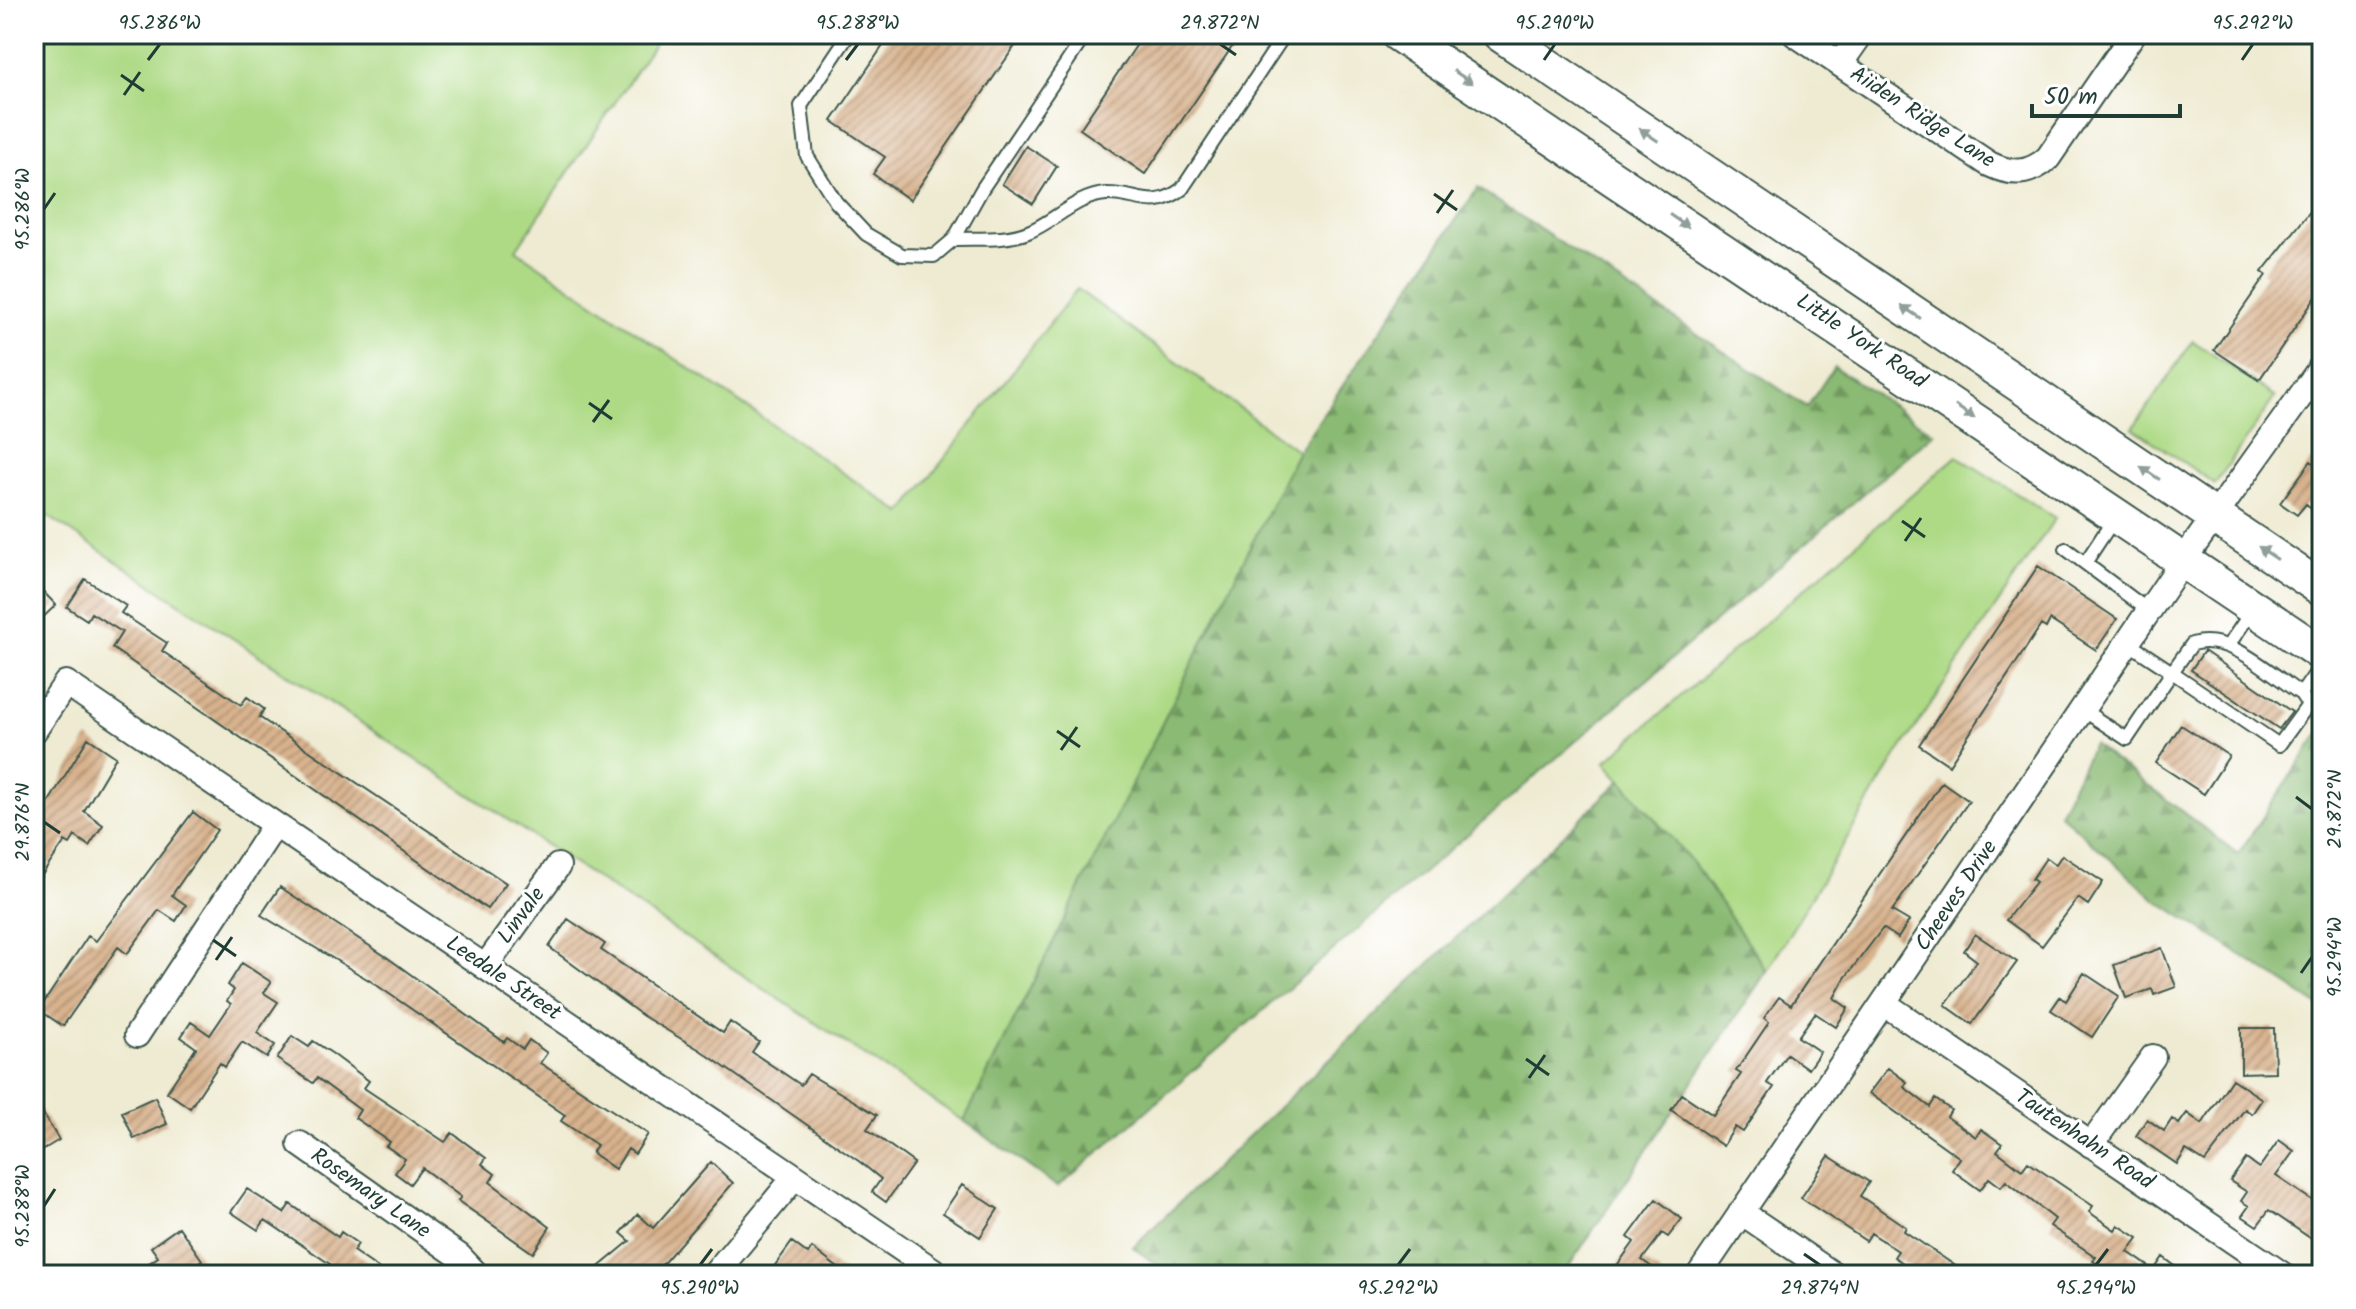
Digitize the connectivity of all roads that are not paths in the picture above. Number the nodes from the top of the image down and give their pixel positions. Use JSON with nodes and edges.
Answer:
{"nodes":[{"id":1,"x":849,"y":34,"type":"edge"},
{"id":2,"x":1086,"y":34,"type":"edge"},
{"id":3,"x":1285,"y":34,"type":"edge"},
{"id":4,"x":1398,"y":34,"type":"edge"},
{"id":5,"x":1500,"y":34,"type":"edge"},
{"id":6,"x":1795,"y":34,"type":"edge"},
{"id":7,"x":1861,"y":34,"type":"edge"},
{"id":8,"x":2133,"y":34,"type":"edge"},
{"id":9,"x":1840,"y":64,"type":"junction"},
{"id":10,"x":954,"y":239,"type":"junction"},
{"id":11,"x":2322,"y":366,"type":"edge"},
{"id":12,"x":2314,"y":395,"type":"edge"},
{"id":13,"x":2116,"y":516,"type":"junction"},
{"id":14,"x":2214,"y":517,"type":"junction"},
{"id":15,"x":2066,"y":549,"type":"dead end"},
{"id":16,"x":2182,"y":562,"type":"junction"},
{"id":17,"x":2085,"y":563,"type":"junction"},
{"id":18,"x":2322,"y":589,"type":"edge"},
{"id":19,"x":2253,"y":609,"type":"junction"},
{"id":20,"x":2149,"y":611,"type":"junction"},
{"id":21,"x":2128,"y":643,"type":"junction"},
{"id":22,"x":2228,"y":646,"type":"junction"},
{"id":23,"x":2322,"y":654,"type":"edge"},
{"id":24,"x":2322,"y":664,"type":"edge"},
{"id":25,"x":2172,"y":672,"type":"junction"},
{"id":26,"x":2301,"y":694,"type":"junction"},
{"id":27,"x":2083,"y":710,"type":"junction"},
{"id":28,"x":34,"y":731,"type":"edge"},
{"id":29,"x":274,"y":826,"type":"junction"},
{"id":30,"x":558,"y":866,"type":"dead end"},
{"id":31,"x":485,"y":967,"type":"junction"},
{"id":32,"x":1885,"y":1004,"type":"junction"},
{"id":33,"x":137,"y":1035,"type":"dead end"},
{"id":34,"x":2153,"y":1057,"type":"dead end"},
{"id":35,"x":300,"y":1144,"type":"dead end"},
{"id":36,"x":2091,"y":1145,"type":"junction"},
{"id":37,"x":795,"y":1177,"type":"junction"},
{"id":38,"x":1741,"y":1212,"type":"junction"},
{"id":39,"x":477,"y":1275,"type":"edge"},
{"id":40,"x":714,"y":1275,"type":"edge"},
{"id":41,"x":940,"y":1275,"type":"edge"},
{"id":42,"x":1699,"y":1275,"type":"edge"},
{"id":43,"x":1834,"y":1275,"type":"edge"},
{"id":44,"x":2283,"y":1275,"type":"edge"}],
"edges":[{"from":1,"to":10,"type":"lane"},
{"from":2,"to":10,"type":"lane"},
{"from":3,"to":10,"type":"lane"},
{"from":4,"to":13,"type":"main road","name":"Little York Road","one_way":true},
{"from":14,"to":5,"type":"main road","one_way":true},
{"from":6,"to":9,"type":"street","name":"Aiiden Ridge Lane"},
{"from":7,"to":9,"type":"street"},
{"from":8,"to":9,"type":"street","name":"Aiiden Ridge Lane"},
{"from":11,"to":12,"type":"street","name":"Cheeves Drive"},
{"from":12,"to":14,"type":"street","name":"Cheeves Drive"},
{"from":13,"to":16,"type":"main road","name":"Little York Road"},
{"from":13,"to":17,"type":"lane"},
{"from":14,"to":16,"type":"street","name":"Cheeves Drive"},
{"from":18,"to":14,"type":"main road","one_way":true},
{"from":15,"to":17,"type":"lane"},
{"from":16,"to":19,"type":"main road","name":"Little York Road"},
{"from":16,"to":20,"type":"street","name":"Cheeves Drive"},
{"from":17,"to":20,"type":"lane"},
{"from":19,"to":22,"type":"lane"},
{"from":19,"to":23,"type":"main road","name":"Little York Road"},
{"from":20,"to":21,"type":"street","name":"Cheeves Drive"},
{"from":21,"to":25,"type":"lane"},
{"from":21,"to":27,"type":"street","name":"Cheeves Drive"},
{"from":22,"to":25,"type":"lane"},
{"from":22,"to":26,"type":"lane"},
{"from":24,"to":26,"type":"lane"},
{"from":25,"to":26,"type":"lane"},
{"from":25,"to":27,"type":"lane"},
{"from":27,"to":32,"type":"street","name":"Cheeves Drive"},
{"from":28,"to":29,"type":"street","name":"Leedale Street"},
{"from":29,"to":31,"type":"street","name":"Leedale Street"},
{"from":29,"to":33,"type":"street"},
{"from":30,"to":31,"type":"street","name":"Linvale"},
{"from":31,"to":37,"type":"street","name":"Leedale Street"},
{"from":32,"to":36,"type":"street","name":"Tautenhahn Road"},
{"from":32,"to":38,"type":"street","name":"Cheeves Drive"},
{"from":34,"to":36,"type":"street"},
{"from":35,"to":39,"type":"street","name":"Rosemary Lane"},
{"from":36,"to":44,"type":"street","name":"Tautenhahn Road"},
{"from":37,"to":40,"type":"street"},
{"from":37,"to":41,"type":"street","name":"Leedale Street"},
{"from":38,"to":42,"type":"street","name":"Cheeves Drive"},
{"from":38,"to":43,"type":"street"}]}
